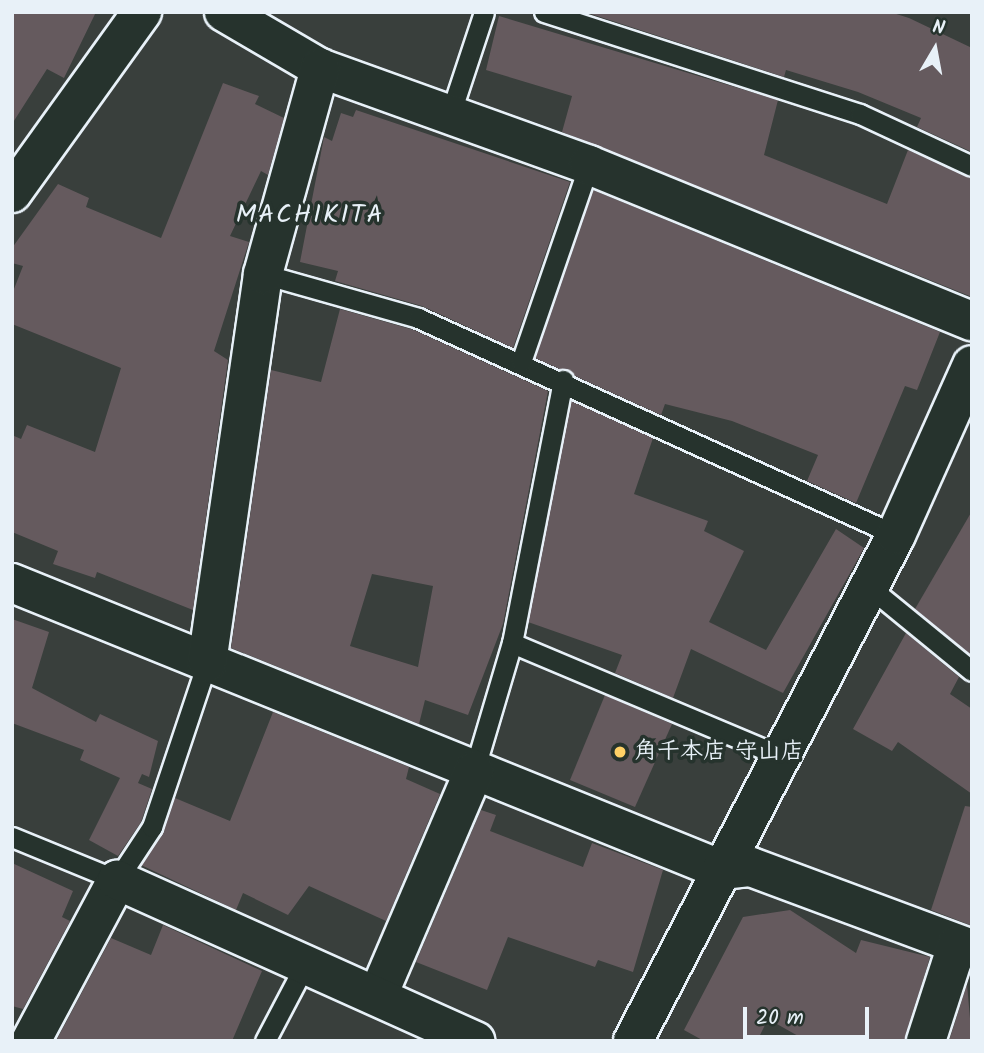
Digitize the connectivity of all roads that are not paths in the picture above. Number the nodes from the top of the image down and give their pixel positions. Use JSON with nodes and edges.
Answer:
{"nodes":[{"id":1,"x":142,"y":12,"type":"edge"},
{"id":2,"x":224,"y":12,"type":"edge"},
{"id":3,"x":484,"y":12,"type":"edge"},
{"id":4,"x":544,"y":12,"type":"edge"},
{"id":5,"x":320,"y":68,"type":"junction"},
{"id":6,"x":450,"y":115,"type":"junction"},
{"id":7,"x":589,"y":165,"type":"junction"},
{"id":8,"x":972,"y":166,"type":"edge"},
{"id":9,"x":12,"y":192,"type":"edge"},
{"id":10,"x":263,"y":274,"type":"junction"},
{"id":11,"x":972,"y":321,"type":"edge"},
{"id":12,"x":521,"y":362,"type":"junction"},
{"id":13,"x":972,"y":365,"type":"edge"},
{"id":14,"x":563,"y":380,"type":"junction"},
{"id":15,"x":896,"y":536,"type":"junction"},
{"id":16,"x":12,"y":583,"type":"edge"},
{"id":17,"x":869,"y":586,"type":"junction"},
{"id":18,"x":512,"y":643,"type":"junction"},
{"id":19,"x":207,"y":663,"type":"junction"},
{"id":20,"x":972,"y":671,"type":"edge"},
{"id":21,"x":781,"y":756,"type":"junction"},
{"id":22,"x":474,"y":771,"type":"junction"},
{"id":23,"x":12,"y":836,"type":"edge"},
{"id":24,"x":722,"y":870,"type":"junction"},
{"id":25,"x":117,"y":880,"type":"junction"},
{"id":26,"x":964,"y":947,"type":"edge"},
{"id":27,"x":307,"y":961,"type":"junction"},
{"id":28,"x":378,"y":995,"type":"junction"},
{"id":29,"x":31,"y":1041,"type":"edge"},
{"id":30,"x":265,"y":1041,"type":"edge"},
{"id":31,"x":475,"y":1041,"type":"edge"},
{"id":32,"x":633,"y":1041,"type":"edge"},
{"id":33,"x":926,"y":1041,"type":"edge"}],
"edges":[{"from":1,"to":9,"type":"street"},
{"from":2,"to":5,"type":"street"},
{"from":3,"to":6,"type":"lane"},
{"from":4,"to":8,"type":"lane"},
{"from":5,"to":6,"type":"street"},
{"from":5,"to":10,"type":"street"},
{"from":6,"to":7,"type":"street"},
{"from":7,"to":11,"type":"street"},
{"from":7,"to":12,"type":"lane"},
{"from":10,"to":12,"type":"lane"},
{"from":10,"to":19,"type":"street"},
{"from":12,"to":14,"type":"lane"},
{"from":13,"to":15,"type":"street"},
{"from":14,"to":15,"type":"lane"},
{"from":14,"to":18,"type":"lane"},
{"from":15,"to":17,"type":"street"},
{"from":16,"to":19,"type":"street"},
{"from":17,"to":20,"type":"lane"},
{"from":17,"to":21,"type":"street"},
{"from":18,"to":21,"type":"lane"},
{"from":18,"to":22,"type":"lane"},
{"from":19,"to":22,"type":"street"},
{"from":19,"to":25,"type":"lane"},
{"from":21,"to":24,"type":"street"},
{"from":22,"to":24,"type":"street"},
{"from":22,"to":28,"type":"street"},
{"from":23,"to":25,"type":"lane"},
{"from":24,"to":26,"type":"street"},
{"from":24,"to":32,"type":"street"},
{"from":25,"to":27,"type":"street"},
{"from":25,"to":29,"type":"street"},
{"from":26,"to":33,"type":"street"},
{"from":27,"to":28,"type":"street"},
{"from":27,"to":30,"type":"lane"},
{"from":28,"to":31,"type":"street"}]}
